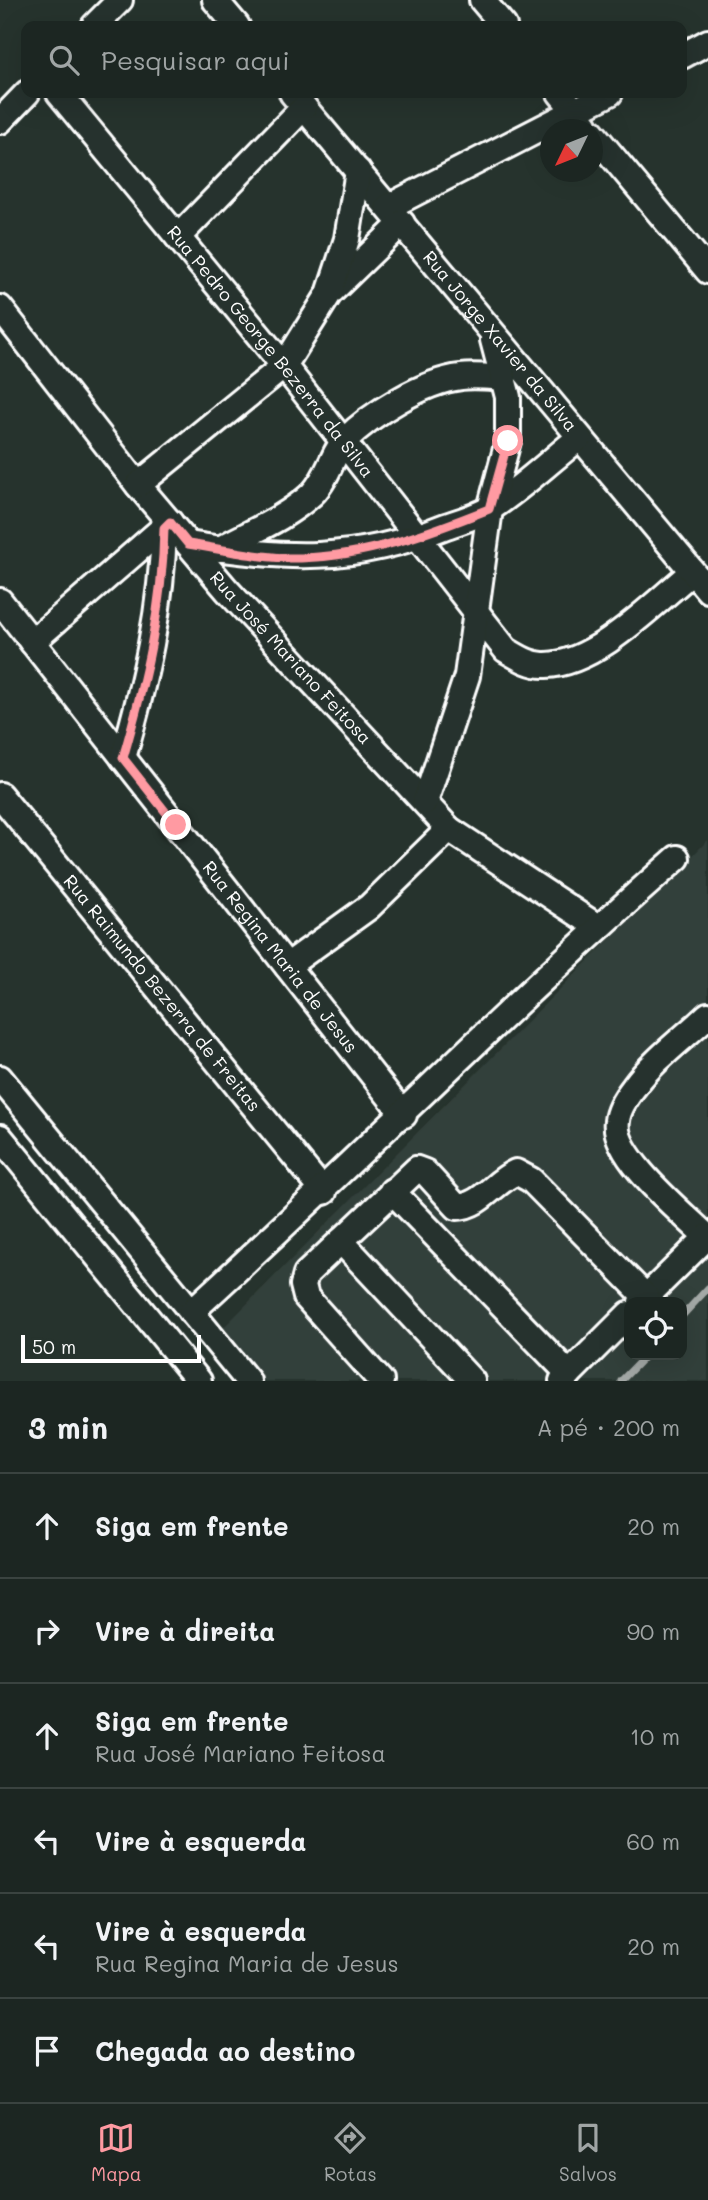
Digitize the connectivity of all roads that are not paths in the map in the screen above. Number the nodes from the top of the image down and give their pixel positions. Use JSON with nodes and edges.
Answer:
{"nodes":[{"id":1,"x":120,"y":0,"type":"edge"},
{"id":2,"x":215,"y":0,"type":"edge"},
{"id":3,"x":482,"y":0,"type":"edge"},
{"id":4,"x":98,"y":21,"type":"edge"},
{"id":5,"x":233,"y":21,"type":"edge"},
{"id":6,"x":500,"y":21,"type":"edge"},
{"id":7,"x":708,"y":42,"type":"edge"},
{"id":8,"x":687,"y":52,"type":"edge"},
{"id":9,"x":22,"y":98,"type":"edge"},
{"id":10,"x":63,"y":98,"type":"edge"},
{"id":11,"x":603,"y":98,"type":"edge"},
{"id":12,"x":298,"y":100,"type":"edge"},
{"id":13,"x":579,"y":116,"type":"edge"},
{"id":14,"x":0,"y":121,"type":"edge"},
{"id":15,"x":358,"y":171,"type":"junction"},
{"id":16,"x":395,"y":215,"type":"junction"},
{"id":17,"x":178,"y":237,"type":"junction"},
{"id":18,"x":708,"y":271,"type":"edge"},
{"id":19,"x":328,"y":294,"type":"junction"},
{"id":20,"x":0,"y":308,"type":"edge"},
{"id":21,"x":490,"y":330,"type":"junction"},
{"id":22,"x":284,"y":366,"type":"junction"},
{"id":23,"x":504,"y":378,"type":"junction"},
{"id":24,"x":579,"y":438,"type":"junction"},
{"id":25,"x":342,"y":441,"type":"junction"},
{"id":26,"x":138,"y":485,"type":"junction"},
{"id":27,"x":489,"y":509,"type":"junction"},
{"id":28,"x":167,"y":525,"type":"junction"},
{"id":29,"x":417,"y":538,"type":"junction"},
{"id":30,"x":188,"y":544,"type":"junction"},
{"id":31,"x":220,"y":549,"type":"junction"},
{"id":32,"x":699,"y":581,"type":"edge"},
{"id":33,"x":0,"y":601,"type":"edge"},
{"id":34,"x":476,"y":614,"type":"junction"},
{"id":35,"x":32,"y":642,"type":"junction"},
{"id":36,"x":123,"y":758,"type":"junction"},
{"id":37,"x":0,"y":795,"type":"edge"},
{"id":38,"x":425,"y":803,"type":"junction"},
{"id":39,"x":449,"y":829,"type":"junction"},
{"id":40,"x":677,"y":858,"type":"dead end"},
{"id":41,"x":598,"y":927,"type":"junction"},
{"id":42,"x":286,"y":966,"type":"junction"},
{"id":43,"x":708,"y":1015,"type":"edge"},
{"id":44,"x":0,"y":1078,"type":"edge"},
{"id":45,"x":404,"y":1115,"type":"junction"},
{"id":46,"x":0,"y":1137,"type":"edge"},
{"id":47,"x":392,"y":1191,"type":"junction"},
{"id":48,"x":324,"y":1192,"type":"junction"},
{"id":49,"x":125,"y":1232,"type":"junction"},
{"id":50,"x":708,"y":1237,"type":"edge"},
{"id":51,"x":341,"y":1241,"type":"junction"},
{"id":52,"x":99,"y":1260,"type":"junction"},
{"id":53,"x":633,"y":1297,"type":"edge"},
{"id":54,"x":646,"y":1297,"type":"edge"},
{"id":55,"x":191,"y":1312,"type":"junction"},
{"id":56,"x":624,"y":1319,"type":"edge"},
{"id":57,"x":566,"y":1377,"type":"edge"},
{"id":58,"x":199,"y":1381,"type":"edge"},
{"id":59,"x":247,"y":1381,"type":"edge"},
{"id":60,"x":381,"y":1381,"type":"edge"},
{"id":61,"x":472,"y":1381,"type":"edge"}],
"edges":[{"from":1,"to":4,"type":"street"},
{"from":2,"to":5,"type":"street"},
{"from":3,"to":6,"type":"street"},
{"from":7,"to":8,"type":"street"},
{"from":9,"to":14,"type":"street"},
{"from":10,"to":17,"type":"street","name":"Rua Pedro George Bezerra da Silva"},
{"from":11,"to":13,"type":"street"},
{"from":12,"to":15,"type":"street","name":"Rua Jorge Xavier da Silva"},
{"from":12,"to":17,"type":"street"},
{"from":13,"to":16,"type":"street"},
{"from":13,"to":18,"type":"street"},
{"from":15,"to":16,"type":"street","name":"Rua Jorge Xavier da Silva"},
{"from":15,"to":19,"type":"street"},
{"from":16,"to":19,"type":"street"},
{"from":16,"to":21,"type":"street","name":"Rua Jorge Xavier da Silva"},
{"from":17,"to":22,"type":"street","name":"Rua Pedro George Bezerra da Silva"},
{"from":19,"to":22,"type":"street"},
{"from":20,"to":26,"type":"street","name":"Rua José Mariano Feitosa"},
{"from":21,"to":23,"type":"street"},
{"from":21,"to":24,"type":"street","name":"Rua Jorge Xavier da Silva"},
{"from":22,"to":25,"type":"street","name":"Rua Pedro George Bezerra da Silva"},
{"from":22,"to":26,"type":"street"},
{"from":23,"to":25,"type":"street"},
{"from":23,"to":27,"type":"street"},
{"from":24,"to":27,"type":"street"},
{"from":24,"to":32,"type":"street","name":"Rua Jorge Xavier da Silva"},
{"from":25,"to":29,"type":"street","name":"Rua Pedro George Bezerra da Silva"},
{"from":25,"to":31,"type":"street"},
{"from":26,"to":28,"type":"street","name":"Rua José Mariano Feitosa"},
{"from":27,"to":29,"type":"street"},
{"from":27,"to":34,"type":"street"},
{"from":28,"to":30,"type":"street","name":"Rua José Mariano Feitosa"},
{"from":28,"to":35,"type":"street"},
{"from":28,"to":36,"type":"street"},
{"from":29,"to":31,"type":"street"},
{"from":29,"to":34,"type":"street","name":"Rua Pedro George Bezerra da Silva"},
{"from":30,"to":31,"type":"street"},
{"from":30,"to":38,"type":"street","name":"Rua José Mariano Feitosa"},
{"from":32,"to":34,"type":"street","name":"Rua Pedro George Bezerra da Silva"},
{"from":33,"to":35,"type":"street","name":"Rua Regina Maria de Jesus"},
{"from":34,"to":38,"type":"street"},
{"from":35,"to":36,"type":"street","name":"Rua Regina Maria de Jesus"},
{"from":36,"to":42,"type":"street","name":"Rua Regina Maria de Jesus"},
{"from":37,"to":48,"type":"street","name":"Rua Raimundo Bezerra de Freitas"},
{"from":38,"to":39,"type":"street","name":"Rua José Mariano Feitosa"},
{"from":39,"to":41,"type":"street","name":"Rua José Mariano Feitosa"},
{"from":39,"to":42,"type":"street"},
{"from":40,"to":41,"type":"street"},
{"from":41,"to":45,"type":"street"},
{"from":42,"to":45,"type":"street","name":"Rua Regina Maria de Jesus"},
{"from":43,"to":50,"type":"street"},
{"from":44,"to":49,"type":"street"},
{"from":45,"to":48,"type":"street"},
{"from":46,"to":52,"type":"street"},
{"from":47,"to":51,"type":"street"},
{"from":47,"to":53,"type":"street"},
{"from":47,"to":57,"type":"street"},
{"from":48,"to":55,"type":"street"},
{"from":49,"to":52,"type":"street"},
{"from":49,"to":55,"type":"street"},
{"from":50,"to":54,"type":"street"},
{"from":51,"to":60,"type":"street"},
{"from":51,"to":61,"type":"street"},
{"from":52,"to":58,"type":"street"},
{"from":55,"to":59,"type":"street"},
{"from":56,"to":57,"type":"street"}]}
